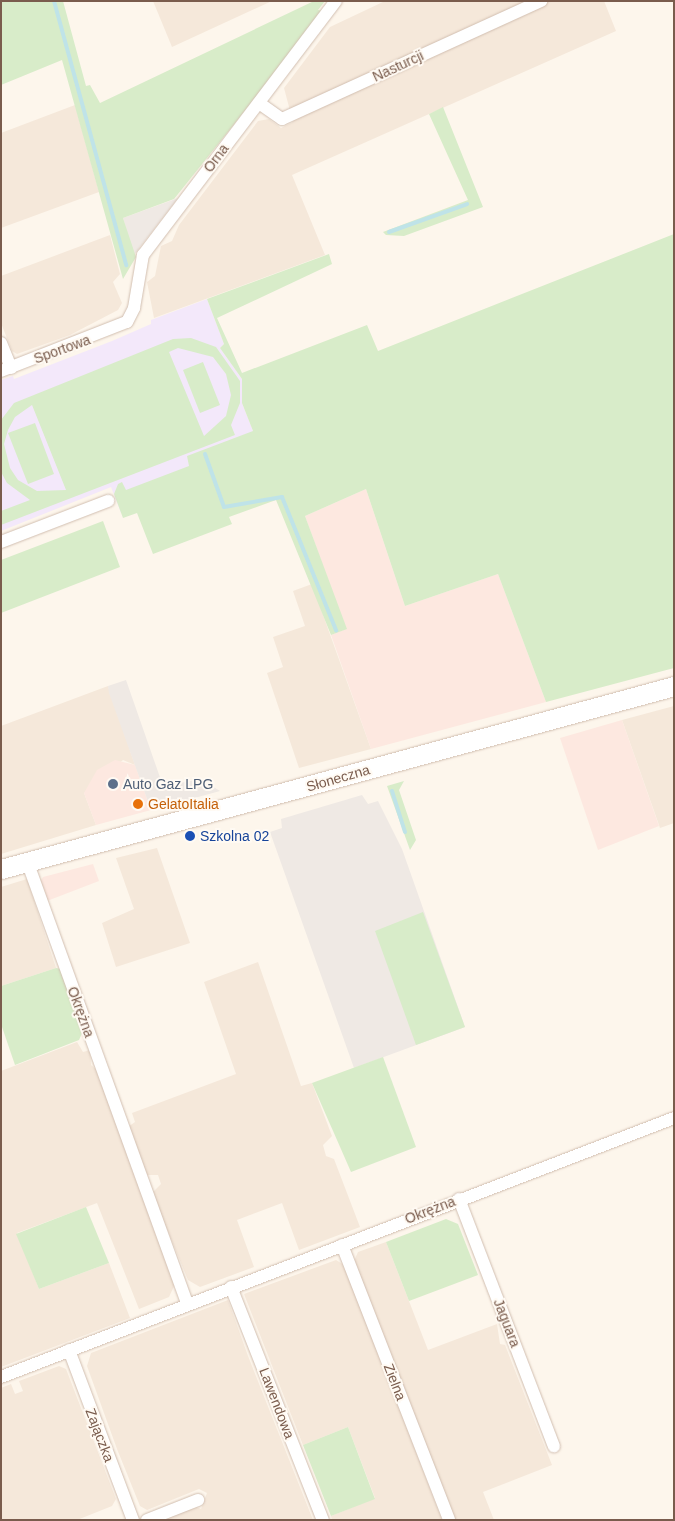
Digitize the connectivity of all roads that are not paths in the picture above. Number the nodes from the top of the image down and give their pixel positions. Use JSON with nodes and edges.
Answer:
{"nodes":[{"id":1,"x":336,"y":1,"type":"edge"},
{"id":2,"x":541,"y":1,"type":"edge"},
{"id":3,"x":259,"y":103,"type":"junction"},
{"id":4,"x":122,"y":326,"type":"joint"},
{"id":5,"x":1,"y":342,"type":"edge"},
{"id":6,"x":6,"y":370,"type":"edge"},
{"id":7,"x":108,"y":501,"type":"dead end"},
{"id":8,"x":1,"y":542,"type":"edge"},
{"id":9,"x":674,"y":686,"type":"edge"},
{"id":10,"x":27,"y":862,"type":"junction"},
{"id":11,"x":1,"y":869,"type":"edge"},
{"id":12,"x":674,"y":1118,"type":"edge"},
{"id":13,"x":459,"y":1199,"type":"junction"},
{"id":14,"x":342,"y":1245,"type":"junction"},
{"id":15,"x":231,"y":1287,"type":"junction"},
{"id":16,"x":187,"y":1304,"type":"junction"},
{"id":17,"x":69,"y":1350,"type":"junction"},
{"id":18,"x":1,"y":1377,"type":"edge"},
{"id":19,"x":554,"y":1446,"type":"dead end"},
{"id":20,"x":198,"y":1500,"type":"dead end"},
{"id":21,"x":133,"y":1520,"type":"edge"},
{"id":22,"x":147,"y":1520,"type":"edge"},
{"id":23,"x":323,"y":1520,"type":"edge"},
{"id":24,"x":448,"y":1520,"type":"edge"}],
"edges":[{"from":1,"to":3,"type":"street","name":"Orna"},
{"from":2,"to":3,"type":"street","name":"Nasturcji"},
{"from":3,"to":4,"type":"street","name":"Orna"},
{"from":4,"to":6,"type":"street","name":"Sportowa"},
{"from":5,"to":6,"type":"street"},
{"from":7,"to":8,"type":"street"},
{"from":9,"to":10,"type":"main road","name":"Słoneczna"},
{"from":10,"to":11,"type":"main road","name":"Słoneczna"},
{"from":10,"to":16,"type":"street","name":"Okrężna"},
{"from":12,"to":13,"type":"street","name":"Okrężna"},
{"from":13,"to":14,"type":"street","name":"Okrężna"},
{"from":13,"to":19,"type":"street","name":"Jaguara"},
{"from":14,"to":15,"type":"street","name":"Okrężna"},
{"from":14,"to":24,"type":"street","name":"Zielna"},
{"from":15,"to":16,"type":"street","name":"Okrężna"},
{"from":15,"to":23,"type":"street","name":"Lawendowa"},
{"from":16,"to":17,"type":"street","name":"Okrężna"},
{"from":17,"to":18,"type":"street","name":"Okrężna"},
{"from":17,"to":21,"type":"street","name":"Zajączka"},
{"from":20,"to":22,"type":"street"}]}
